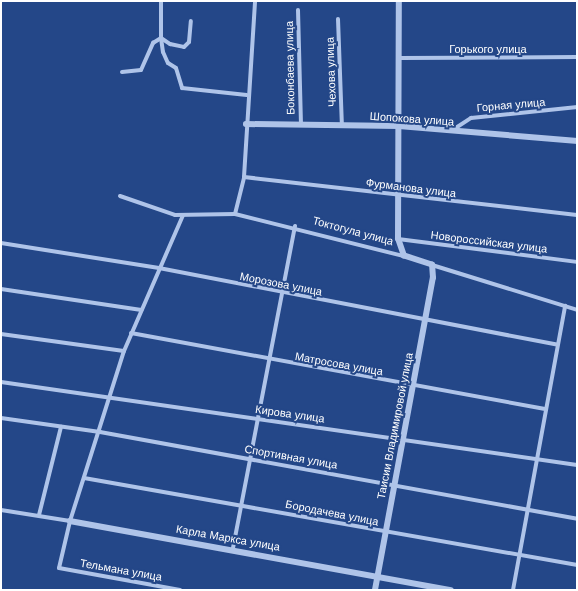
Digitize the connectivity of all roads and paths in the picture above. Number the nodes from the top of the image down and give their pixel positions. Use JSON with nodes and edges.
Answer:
{"nodes":[{"id":1,"x":161,"y":1,"type":"edge"},
{"id":2,"x":255,"y":1,"type":"edge"},
{"id":3,"x":399,"y":1,"type":"edge"},
{"id":4,"x":298,"y":10,"type":"dead end"},
{"id":5,"x":338,"y":18,"type":"dead end"},
{"id":6,"x":191,"y":21,"type":"dead end"},
{"id":7,"x":161,"y":38,"type":"junction"},
{"id":8,"x":577,"y":57,"type":"edge"},
{"id":9,"x":400,"y":58,"type":"junction"},
{"id":10,"x":122,"y":72,"type":"dead end"},
{"id":11,"x":247,"y":94,"type":"junction"},
{"id":12,"x":577,"y":106,"type":"edge"},
{"id":13,"x":246,"y":124,"type":"junction"},
{"id":14,"x":301,"y":125,"type":"junction"},
{"id":15,"x":342,"y":126,"type":"junction"},
{"id":16,"x":399,"y":126,"type":"junction"},
{"id":17,"x":450,"y":131,"type":"junction"},
{"id":18,"x":577,"y":142,"type":"edge"},
{"id":19,"x":244,"y":178,"type":"junction"},
{"id":20,"x":120,"y":196,"type":"dead end"},
{"id":21,"x":398,"y":196,"type":"junction"},
{"id":22,"x":235,"y":214,"type":"junction"},
{"id":23,"x":183,"y":215,"type":"junction"},
{"id":24,"x":577,"y":215,"type":"edge"},
{"id":25,"x":295,"y":226,"type":"junction"},
{"id":26,"x":398,"y":239,"type":"junction"},
{"id":27,"x":1,"y":243,"type":"edge"},
{"id":28,"x":404,"y":256,"type":"junction"},
{"id":29,"x":577,"y":262,"type":"edge"},
{"id":30,"x":432,"y":265,"type":"junction"},
{"id":31,"x":159,"y":268,"type":"junction"},
{"id":32,"x":1,"y":289,"type":"edge"},
{"id":33,"x":282,"y":295,"type":"junction"},
{"id":34,"x":565,"y":306,"type":"junction"},
{"id":35,"x":141,"y":310,"type":"junction"},
{"id":36,"x":577,"y":310,"type":"edge"},
{"id":37,"x":424,"y":321,"type":"junction"},
{"id":38,"x":131,"y":333,"type":"junction"},
{"id":39,"x":1,"y":334,"type":"edge"},
{"id":40,"x":557,"y":345,"type":"junction"},
{"id":41,"x":124,"y":351,"type":"junction"},
{"id":42,"x":271,"y":361,"type":"junction"},
{"id":43,"x":1,"y":382,"type":"edge"},
{"id":44,"x":414,"y":386,"type":"junction"},
{"id":45,"x":110,"y":397,"type":"junction"},
{"id":46,"x":545,"y":409,"type":"junction"},
{"id":47,"x":1,"y":418,"type":"edge"},
{"id":48,"x":260,"y":419,"type":"junction"},
{"id":49,"x":61,"y":427,"type":"junction"},
{"id":50,"x":100,"y":432,"type":"junction"},
{"id":51,"x":403,"y":442,"type":"junction"},
{"id":52,"x":252,"y":459,"type":"junction"},
{"id":53,"x":538,"y":460,"type":"junction"},
{"id":54,"x":577,"y":465,"type":"edge"},
{"id":55,"x":84,"y":478,"type":"junction"},
{"id":56,"x":393,"y":485,"type":"junction"},
{"id":57,"x":243,"y":505,"type":"junction"},
{"id":58,"x":1,"y":510,"type":"edge"},
{"id":59,"x":527,"y":510,"type":"junction"},
{"id":60,"x":39,"y":515,"type":"junction"},
{"id":61,"x":577,"y":519,"type":"edge"},
{"id":62,"x":70,"y":521,"type":"junction"},
{"id":63,"x":386,"y":532,"type":"junction"},
{"id":64,"x":233,"y":548,"type":"junction"},
{"id":65,"x":520,"y":556,"type":"junction"},
{"id":66,"x":577,"y":565,"type":"edge"},
{"id":67,"x":378,"y":576,"type":"junction"},
{"id":68,"x":180,"y":590,"type":"edge"},
{"id":69,"x":375,"y":590,"type":"edge"},
{"id":70,"x":451,"y":590,"type":"edge"},
{"id":71,"x":513,"y":590,"type":"edge"}],
"edges":[{"from":1,"to":7,"type":"street"},
{"from":2,"to":11,"type":"street"},
{"from":3,"to":9,"type":"street"},
{"from":4,"to":14,"type":"street","name":"Боконбаева улица"},
{"from":5,"to":15,"type":"street","name":"Чехова улица"},
{"from":6,"to":7,"type":"street"},
{"from":7,"to":10,"type":"street"},
{"from":7,"to":11,"type":"street"},
{"from":8,"to":9,"type":"street","name":"Горького улица"},
{"from":9,"to":16,"type":"street"},
{"from":11,"to":13,"type":"street"},
{"from":12,"to":17,"type":"street","name":"Горная улица"},
{"from":13,"to":14,"type":"street","name":"Шопокова улица"},
{"from":13,"to":19,"type":"street"},
{"from":14,"to":15,"type":"street","name":"Шопокова улица"},
{"from":15,"to":16,"type":"street","name":"Шопокова улица"},
{"from":16,"to":17,"type":"street","name":"Шопокова улица"},
{"from":16,"to":21,"type":"street"},
{"from":17,"to":18,"type":"street","name":"Шопокова улица"},
{"from":19,"to":21,"type":"street","name":"Фурманова улица"},
{"from":19,"to":22,"type":"street"},
{"from":20,"to":23,"type":"street","name":"Токтогула улица"},
{"from":21,"to":24,"type":"street","name":"Фурманова улица"},
{"from":21,"to":26,"type":"street"},
{"from":22,"to":23,"type":"street","name":"Токтогула улица"},
{"from":22,"to":25,"type":"street","name":"Токтогула улица"},
{"from":23,"to":31,"type":"street"},
{"from":25,"to":28,"type":"street","name":"Токтогула улица"},
{"from":25,"to":33,"type":"street"},
{"from":26,"to":28,"type":"street"},
{"from":26,"to":29,"type":"street","name":"Новороссийская улица"},
{"from":27,"to":31,"type":"street","name":"Морозова улица"},
{"from":28,"to":30,"type":"street","name":"Токтогула улица"},
{"from":30,"to":34,"type":"street","name":"Токтогула улица"},
{"from":30,"to":37,"type":"street","name":"Таисии Владимировой улица"},
{"from":31,"to":33,"type":"street","name":"Морозова улица"},
{"from":31,"to":35,"type":"street"},
{"from":32,"to":35,"type":"street"},
{"from":33,"to":37,"type":"street","name":"Морозова улица"},
{"from":33,"to":42,"type":"street"},
{"from":34,"to":36,"type":"street","name":"Токтогула улица"},
{"from":34,"to":40,"type":"street"},
{"from":35,"to":38,"type":"street"},
{"from":37,"to":40,"type":"street","name":"Морозова улица"},
{"from":37,"to":44,"type":"street","name":"Таисии Владимировой улица"},
{"from":38,"to":41,"type":"street"},
{"from":38,"to":42,"type":"street","name":"Матросова улица"},
{"from":39,"to":41,"type":"street"},
{"from":40,"to":46,"type":"street"},
{"from":41,"to":45,"type":"street"},
{"from":42,"to":44,"type":"street","name":"Матросова улица"},
{"from":42,"to":48,"type":"street"},
{"from":43,"to":45,"type":"street","name":"Кирова улица"},
{"from":44,"to":46,"type":"street","name":"Матросова улица"},
{"from":44,"to":51,"type":"street","name":"Таисии Владимировой улица"},
{"from":45,"to":48,"type":"street","name":"Кирова улица"},
{"from":45,"to":50,"type":"street"},
{"from":46,"to":53,"type":"street"},
{"from":47,"to":49,"type":"street","name":"Спортивная улица"},
{"from":48,"to":51,"type":"street","name":"Кирова улица"},
{"from":48,"to":52,"type":"street"},
{"from":49,"to":50,"type":"street","name":"Спортивная улица"},
{"from":49,"to":60,"type":"street"},
{"from":50,"to":52,"type":"street","name":"Спортивная улица"},
{"from":50,"to":55,"type":"street"},
{"from":51,"to":53,"type":"street","name":"Кирова улица"},
{"from":51,"to":56,"type":"street","name":"Таисии Владимировой улица"},
{"from":52,"to":56,"type":"street","name":"Спортивная улица"},
{"from":52,"to":57,"type":"street"},
{"from":53,"to":54,"type":"street","name":"Кирова улица"},
{"from":53,"to":59,"type":"street"},
{"from":55,"to":57,"type":"street","name":"Бородачева улица"},
{"from":55,"to":62,"type":"street"},
{"from":56,"to":59,"type":"street","name":"Спортивная улица"},
{"from":56,"to":63,"type":"street","name":"Таисии Владимировой улица"},
{"from":57,"to":63,"type":"street","name":"Бородачева улица"},
{"from":57,"to":64,"type":"street"},
{"from":58,"to":60,"type":"street","name":"Карла Маркса улица"},
{"from":59,"to":61,"type":"street","name":"Спортивная улица"},
{"from":59,"to":65,"type":"street"},
{"from":60,"to":62,"type":"street","name":"Карла Маркса улица"},
{"from":62,"to":64,"type":"street","name":"Карла Маркса улица"},
{"from":62,"to":68,"type":"street","name":"Тельмана улица"},
{"from":63,"to":65,"type":"street","name":"Бородачева улица"},
{"from":63,"to":67,"type":"street","name":"Таисии Владимировой улица"},
{"from":64,"to":67,"type":"street","name":"Карла Маркса улица"},
{"from":65,"to":66,"type":"street","name":"Бородачева улица"},
{"from":65,"to":71,"type":"street"},
{"from":67,"to":69,"type":"street","name":"Таисии Владимировой улица"},
{"from":67,"to":70,"type":"street","name":"Карла Маркса улица"}]}
